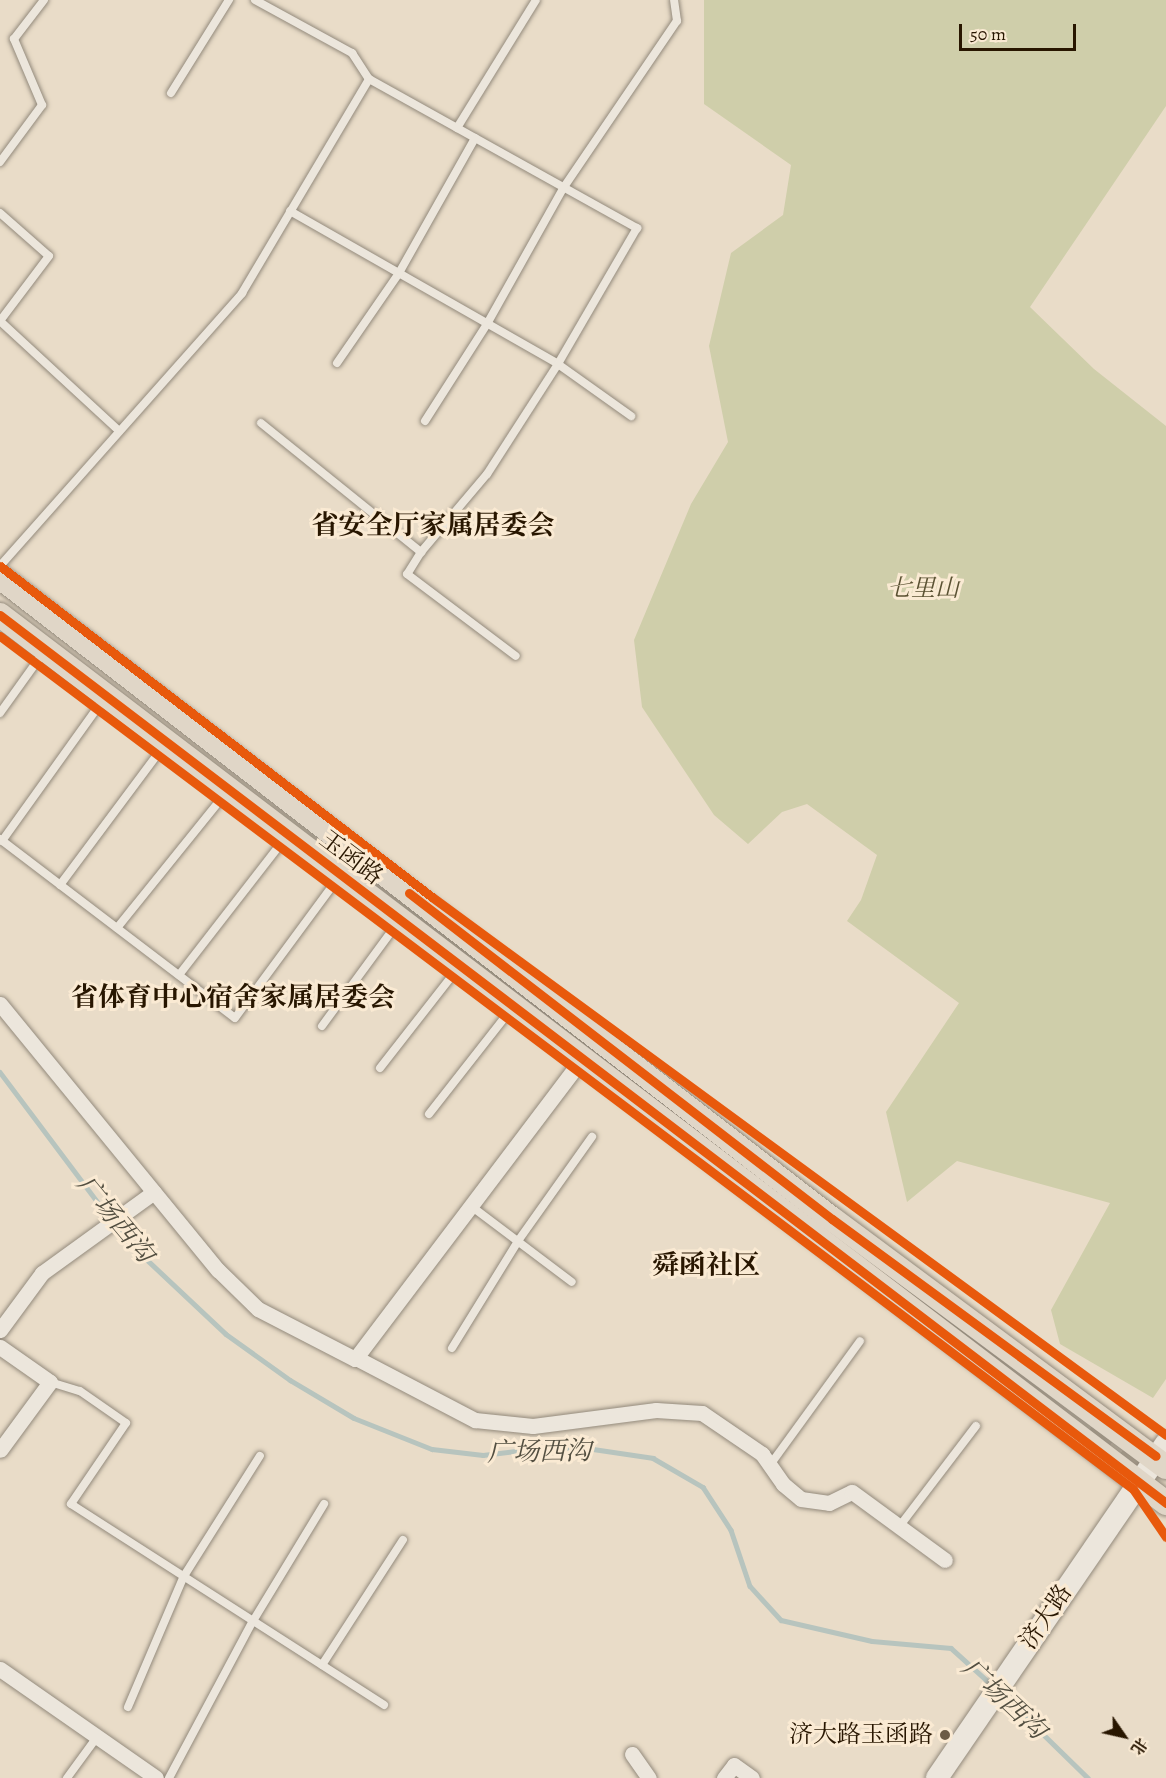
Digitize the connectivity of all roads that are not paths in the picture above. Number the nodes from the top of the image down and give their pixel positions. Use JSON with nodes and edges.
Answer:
{"nodes":[{"id":1,"x":44,"y":0,"type":"edge"},
{"id":2,"x":229,"y":0,"type":"edge"},
{"id":3,"x":255,"y":0,"type":"edge"},
{"id":4,"x":537,"y":0,"type":"edge"},
{"id":5,"x":674,"y":0,"type":"edge"},
{"id":6,"x":369,"y":79,"type":"junction"},
{"id":7,"x":171,"y":93,"type":"dead end"},
{"id":8,"x":457,"y":128,"type":"junction"},
{"id":9,"x":475,"y":138,"type":"junction"},
{"id":10,"x":0,"y":162,"type":"edge"},
{"id":11,"x":564,"y":187,"type":"junction"},
{"id":12,"x":290,"y":211,"type":"junction"},
{"id":13,"x":0,"y":213,"type":"edge"},
{"id":14,"x":399,"y":273,"type":"junction"},
{"id":15,"x":487,"y":324,"type":"junction"},
{"id":16,"x":337,"y":363,"type":"dead end"},
{"id":17,"x":558,"y":364,"type":"junction"},
{"id":18,"x":631,"y":416,"type":"dead end"},
{"id":19,"x":425,"y":421,"type":"dead end"},
{"id":20,"x":261,"y":423,"type":"dead end"},
{"id":21,"x":119,"y":431,"type":"junction"},
{"id":22,"x":421,"y":552,"type":"junction"},
{"id":23,"x":0,"y":566,"type":"edge"},
{"id":24,"x":0,"y":577,"type":"edge"},
{"id":25,"x":0,"y":615,"type":"edge"},
{"id":26,"x":46,"y":650,"type":"junction"},
{"id":27,"x":516,"y":656,"type":"dead end"},
{"id":28,"x":106,"y":696,"type":"junction"},
{"id":29,"x":0,"y":713,"type":"edge"},
{"id":30,"x":167,"y":742,"type":"junction"},
{"id":31,"x":229,"y":790,"type":"junction"},
{"id":32,"x":288,"y":834,"type":"junction"},
{"id":33,"x":1,"y":840,"type":"edge"},
{"id":34,"x":341,"y":875,"type":"junction"},
{"id":35,"x":60,"y":885,"type":"junction"},
{"id":36,"x":400,"y":920,"type":"junction"},
{"id":37,"x":117,"y":928,"type":"junction"},
{"id":38,"x":460,"y":966,"type":"junction"},
{"id":39,"x":179,"y":975,"type":"junction"},
{"id":40,"x":0,"y":1004,"type":"edge"},
{"id":41,"x":513,"y":1006,"type":"junction"},
{"id":42,"x":322,"y":1026,"type":"dead end"},
{"id":43,"x":582,"y":1059,"type":"junction"},
{"id":44,"x":380,"y":1068,"type":"dead end"},
{"id":45,"x":429,"y":1114,"type":"dead end"},
{"id":46,"x":592,"y":1137,"type":"dead end"},
{"id":47,"x":154,"y":1192,"type":"junction"},
{"id":48,"x":471,"y":1206,"type":"junction"},
{"id":49,"x":518,"y":1241,"type":"junction"},
{"id":50,"x":572,"y":1282,"type":"dead end"},
{"id":51,"x":0,"y":1330,"type":"edge"},
{"id":52,"x":860,"y":1341,"type":"dead end"},
{"id":53,"x":0,"y":1347,"type":"edge"},
{"id":54,"x":452,"y":1348,"type":"dead end"},
{"id":55,"x":360,"y":1359,"type":"dead end"},
{"id":56,"x":50,"y":1382,"type":"junction"},
{"id":57,"x":976,"y":1426,"type":"dead end"},
{"id":58,"x":0,"y":1450,"type":"edge"},
{"id":59,"x":260,"y":1456,"type":"dead end"},
{"id":60,"x":1163,"y":1456,"type":"edge"},
{"id":61,"x":770,"y":1465,"type":"junction"},
{"id":62,"x":1139,"y":1480,"type":"junction"},
{"id":63,"x":1166,"y":1503,"type":"edge"},
{"id":64,"x":324,"y":1504,"type":"dead end"},
{"id":65,"x":899,"y":1527,"type":"junction"},
{"id":66,"x":403,"y":1540,"type":"dead end"},
{"id":67,"x":945,"y":1560,"type":"dead end"},
{"id":68,"x":184,"y":1576,"type":"junction"},
{"id":69,"x":253,"y":1621,"type":"junction"},
{"id":70,"x":322,"y":1665,"type":"junction"},
{"id":71,"x":0,"y":1669,"type":"edge"},
{"id":72,"x":384,"y":1705,"type":"dead end"},
{"id":73,"x":128,"y":1707,"type":"dead end"},
{"id":74,"x":97,"y":1737,"type":"junction"},
{"id":75,"x":632,"y":1754,"type":"dead end"},
{"id":76,"x":67,"y":1778,"type":"edge"},
{"id":77,"x":156,"y":1778,"type":"edge"},
{"id":78,"x":169,"y":1778,"type":"edge"},
{"id":79,"x":649,"y":1778,"type":"edge"},
{"id":80,"x":724,"y":1778,"type":"edge"},
{"id":81,"x":752,"y":1778,"type":"edge"},
{"id":82,"x":937,"y":1778,"type":"edge"}],
"edges":[{"from":1,"to":10,"type":"lane"},
{"from":2,"to":7,"type":"lane"},
{"from":3,"to":6,"type":"lane"},
{"from":4,"to":8,"type":"lane"},
{"from":5,"to":11,"type":"lane"},
{"from":6,"to":8,"type":"lane"},
{"from":6,"to":12,"type":"lane"},
{"from":8,"to":9,"type":"lane"},
{"from":9,"to":11,"type":"lane"},
{"from":9,"to":14,"type":"lane"},
{"from":11,"to":15,"type":"lane"},
{"from":11,"to":17,"type":"lane"},
{"from":12,"to":14,"type":"lane"},
{"from":12,"to":21,"type":"lane"},
{"from":13,"to":21,"type":"lane"},
{"from":14,"to":15,"type":"lane"},
{"from":14,"to":16,"type":"lane"},
{"from":15,"to":17,"type":"lane"},
{"from":15,"to":19,"type":"lane"},
{"from":17,"to":18,"type":"lane"},
{"from":17,"to":22,"type":"lane"},
{"from":20,"to":22,"type":"lane"},
{"from":21,"to":23,"type":"lane"},
{"from":22,"to":27,"type":"lane"},
{"from":24,"to":60,"type":"main road","name":"玉函路"},
{"from":25,"to":26,"type":"main road","name":"玉函路"},
{"from":26,"to":28,"type":"main road","name":"玉函路"},
{"from":26,"to":29,"type":"lane"},
{"from":28,"to":30,"type":"main road","name":"玉函路"},
{"from":28,"to":33,"type":"lane"},
{"from":30,"to":31,"type":"main road","name":"玉函路"},
{"from":30,"to":35,"type":"lane"},
{"from":31,"to":32,"type":"main road","name":"玉函路"},
{"from":31,"to":37,"type":"lane"},
{"from":32,"to":34,"type":"main road","name":"玉函路"},
{"from":32,"to":39,"type":"lane"},
{"from":33,"to":35,"type":"lane"},
{"from":34,"to":36,"type":"main road","name":"玉函路"},
{"from":34,"to":39,"type":"lane"},
{"from":35,"to":37,"type":"lane"},
{"from":36,"to":38,"type":"main road","name":"玉函路"},
{"from":36,"to":42,"type":"lane"},
{"from":37,"to":39,"type":"lane"},
{"from":38,"to":41,"type":"main road","name":"玉函路"},
{"from":38,"to":44,"type":"lane"},
{"from":40,"to":47,"type":"street"},
{"from":41,"to":43,"type":"main road","name":"玉函路"},
{"from":41,"to":45,"type":"lane"},
{"from":43,"to":48,"type":"street"},
{"from":43,"to":62,"type":"main road","name":"玉函路"},
{"from":46,"to":49,"type":"lane"},
{"from":47,"to":48,"type":"street"},
{"from":47,"to":51,"type":"street"},
{"from":48,"to":49,"type":"lane"},
{"from":49,"to":50,"type":"lane"},
{"from":49,"to":54,"type":"lane"},
{"from":52,"to":61,"type":"lane"},
{"from":53,"to":56,"type":"street"},
{"from":55,"to":61,"type":"street"},
{"from":56,"to":58,"type":"street"},
{"from":56,"to":68,"type":"lane"},
{"from":57,"to":65,"type":"lane"},
{"from":59,"to":68,"type":"lane"},
{"from":60,"to":62,"type":"main road","name":"济大路"},
{"from":61,"to":65,"type":"street"},
{"from":62,"to":63,"type":"main road","name":"玉函路"},
{"from":62,"to":82,"type":"main road","name":"济大路"},
{"from":64,"to":69,"type":"lane"},
{"from":65,"to":67,"type":"street"},
{"from":66,"to":70,"type":"lane"},
{"from":68,"to":69,"type":"lane"},
{"from":68,"to":73,"type":"lane"},
{"from":69,"to":70,"type":"lane"},
{"from":69,"to":78,"type":"lane"},
{"from":70,"to":72,"type":"lane"},
{"from":71,"to":74,"type":"street"},
{"from":74,"to":76,"type":"lane"},
{"from":74,"to":77,"type":"street"},
{"from":75,"to":79,"type":"street"},
{"from":80,"to":81,"type":"street"}]}
